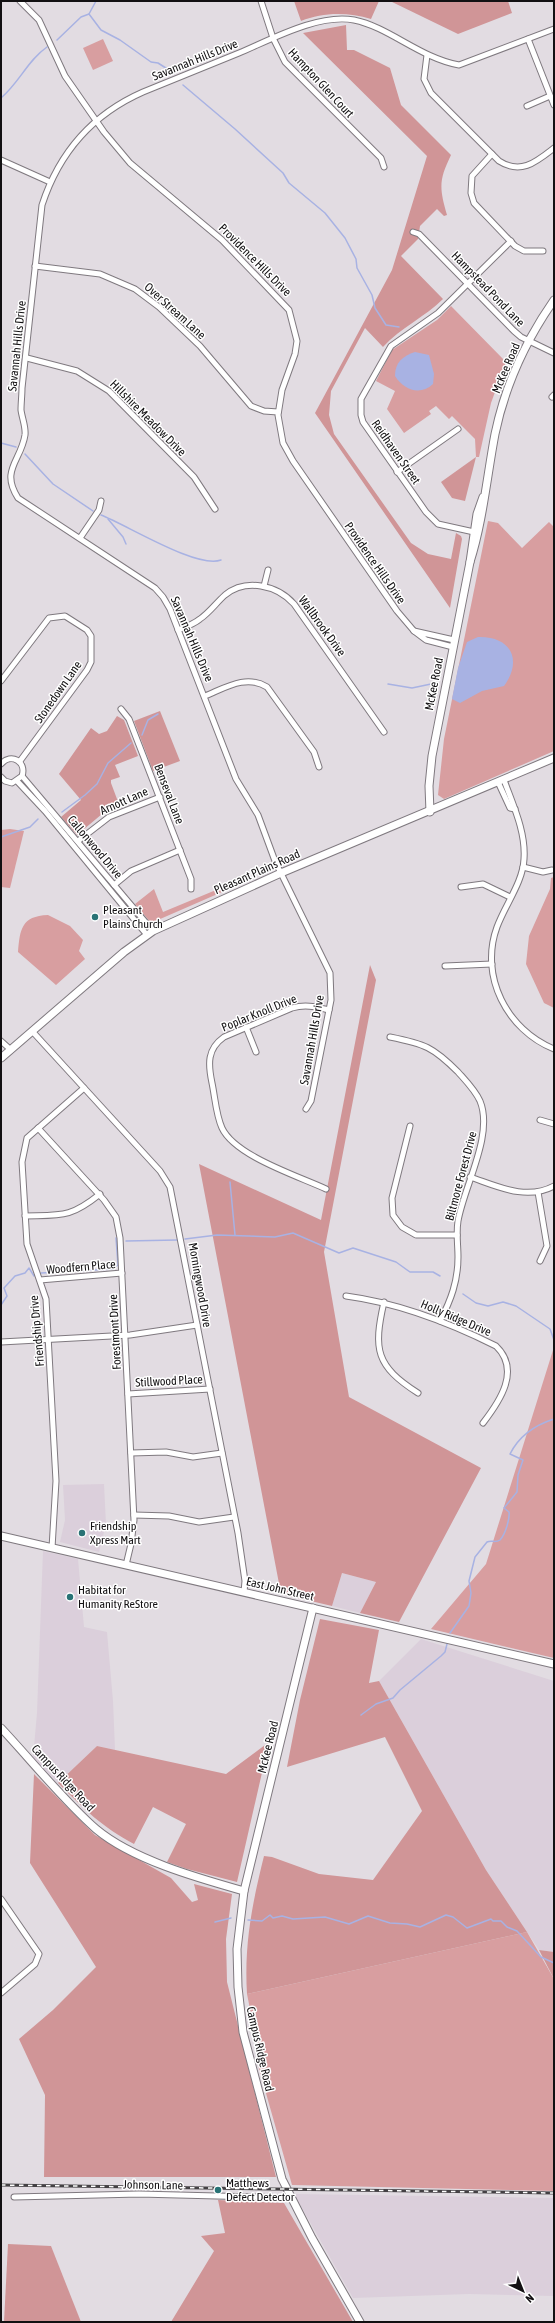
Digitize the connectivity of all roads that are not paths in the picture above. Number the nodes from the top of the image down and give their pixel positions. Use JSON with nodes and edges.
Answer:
{"nodes":[{"id":1,"x":20,"y":1,"type":"edge"},
{"id":2,"x":261,"y":1,"type":"edge"},
{"id":3,"x":554,"y":29,"type":"edge"},
{"id":4,"x":273,"y":38,"type":"junction"},
{"id":5,"x":528,"y":39,"type":"junction"},
{"id":6,"x":427,"y":55,"type":"junction"},
{"id":7,"x":550,"y":96,"type":"junction"},
{"id":8,"x":554,"y":105,"type":"edge"},
{"id":9,"x":527,"y":106,"type":"dead end"},
{"id":10,"x":96,"y":120,"type":"junction"},
{"id":11,"x":554,"y":148,"type":"edge"},
{"id":12,"x":492,"y":154,"type":"junction"},
{"id":13,"x":1,"y":160,"type":"edge"},
{"id":14,"x":384,"y":167,"type":"dead end"},
{"id":15,"x":50,"y":182,"type":"junction"},
{"id":16,"x":413,"y":232,"type":"dead end"},
{"id":17,"x":511,"y":241,"type":"junction"},
{"id":18,"x":543,"y":251,"type":"dead end"},
{"id":19,"x":35,"y":266,"type":"junction"},
{"id":20,"x":468,"y":283,"type":"junction"},
{"id":21,"x":554,"y":300,"type":"edge"},
{"id":22,"x":529,"y":341,"type":"junction"},
{"id":23,"x":554,"y":353,"type":"edge"},
{"id":24,"x":27,"y":358,"type":"junction"},
{"id":25,"x":278,"y":412,"type":"junction"},
{"id":26,"x":458,"y":429,"type":"dead end"},
{"id":27,"x":397,"y":472,"type":"junction"},
{"id":28,"x":483,"y":497,"type":"junction"},
{"id":29,"x":101,"y":501,"type":"dead end"},
{"id":30,"x":215,"y":509,"type":"dead end"},
{"id":31,"x":474,"y":532,"type":"junction"},
{"id":32,"x":80,"y":538,"type":"junction"},
{"id":33,"x":470,"y":562,"type":"junction"},
{"id":34,"x":268,"y":570,"type":"dead end"},
{"id":35,"x":264,"y":586,"type":"junction"},
{"id":36,"x":178,"y":630,"type":"junction"},
{"id":37,"x":454,"y":643,"type":"junction"},
{"id":38,"x":1,"y":681,"type":"edge"},
{"id":39,"x":205,"y":696,"type":"junction"},
{"id":40,"x":122,"y":709,"type":"dead end"},
{"id":41,"x":384,"y":732,"type":"dead end"},
{"id":42,"x":554,"y":758,"type":"edge"},
{"id":43,"x":20,"y":762,"type":"junction"},
{"id":44,"x":1,"y":764,"type":"edge"},
{"id":45,"x":319,"y":767,"type":"dead end"},
{"id":46,"x":22,"y":776,"type":"junction"},
{"id":47,"x":1,"y":778,"type":"edge"},
{"id":48,"x":17,"y":781,"type":"junction"},
{"id":49,"x":501,"y":781,"type":"junction"},
{"id":50,"x":160,"y":797,"type":"junction"},
{"id":51,"x":430,"y":812,"type":"junction"},
{"id":52,"x":78,"y":841,"type":"junction"},
{"id":53,"x":180,"y":850,"type":"junction"},
{"id":54,"x":523,"y":867,"type":"junction"},
{"id":55,"x":552,"y":870,"type":"dead end"},
{"id":56,"x":281,"y":873,"type":"junction"},
{"id":57,"x":114,"y":885,"type":"junction"},
{"id":58,"x":461,"y":888,"type":"dead end"},
{"id":59,"x":191,"y":890,"type":"dead end"},
{"id":60,"x":510,"y":897,"type":"junction"},
{"id":61,"x":150,"y":933,"type":"junction"},
{"id":62,"x":492,"y":964,"type":"junction"},
{"id":63,"x":445,"y":966,"type":"dead end"},
{"id":64,"x":329,"y":1010,"type":"junction"},
{"id":65,"x":246,"y":1027,"type":"junction"},
{"id":66,"x":32,"y":1031,"type":"junction"},
{"id":67,"x":390,"y":1037,"type":"dead end"},
{"id":68,"x":1,"y":1041,"type":"edge"},
{"id":69,"x":11,"y":1050,"type":"junction"},
{"id":70,"x":554,"y":1050,"type":"edge"},
{"id":71,"x":256,"y":1052,"type":"dead end"},
{"id":72,"x":2,"y":1055,"type":"edge"},
{"id":73,"x":84,"y":1088,"type":"junction"},
{"id":74,"x":306,"y":1109,"type":"dead end"},
{"id":75,"x":540,"y":1120,"type":"dead end"},
{"id":76,"x":554,"y":1124,"type":"edge"},
{"id":77,"x":410,"y":1126,"type":"dead end"},
{"id":78,"x":38,"y":1128,"type":"junction"},
{"id":79,"x":470,"y":1177,"type":"junction"},
{"id":80,"x":554,"y":1186,"type":"edge"},
{"id":81,"x":326,"y":1189,"type":"dead end"},
{"id":82,"x":538,"y":1192,"type":"junction"},
{"id":83,"x":100,"y":1194,"type":"junction"},
{"id":84,"x":25,"y":1216,"type":"junction"},
{"id":85,"x":457,"y":1235,"type":"junction"},
{"id":86,"x":540,"y":1261,"type":"dead end"},
{"id":87,"x":122,"y":1274,"type":"junction"},
{"id":88,"x":40,"y":1280,"type":"junction"},
{"id":89,"x":346,"y":1296,"type":"dead end"},
{"id":90,"x":384,"y":1302,"type":"junction"},
{"id":91,"x":440,"y":1321,"type":"junction"},
{"id":92,"x":197,"y":1325,"type":"junction"},
{"id":93,"x":125,"y":1335,"type":"junction"},
{"id":94,"x":49,"y":1340,"type":"junction"},
{"id":95,"x":1,"y":1342,"type":"edge"},
{"id":96,"x":210,"y":1389,"type":"junction"},
{"id":97,"x":418,"y":1393,"type":"dead end"},
{"id":98,"x":128,"y":1394,"type":"junction"},
{"id":99,"x":483,"y":1423,"type":"dead end"},
{"id":100,"x":131,"y":1453,"type":"junction"},
{"id":101,"x":222,"y":1453,"type":"junction"},
{"id":102,"x":134,"y":1515,"type":"junction"},
{"id":103,"x":234,"y":1516,"type":"junction"},
{"id":104,"x":1,"y":1536,"type":"edge"},
{"id":105,"x":52,"y":1548,"type":"junction"},
{"id":106,"x":126,"y":1565,"type":"junction"},
{"id":107,"x":244,"y":1592,"type":"junction"},
{"id":108,"x":313,"y":1608,"type":"junction"},
{"id":109,"x":554,"y":1664,"type":"edge"},
{"id":110,"x":1,"y":1728,"type":"edge"},
{"id":111,"x":244,"y":1891,"type":"junction"},
{"id":112,"x":1,"y":1899,"type":"edge"},
{"id":113,"x":1,"y":1993,"type":"edge"},
{"id":114,"x":14,"y":2197,"type":"dead end"},
{"id":115,"x":290,"y":2198,"type":"junction"},
{"id":116,"x":360,"y":2322,"type":"edge"}],
"edges":[{"from":1,"to":10,"type":"street","name":"Providence Hills Drive"},
{"from":2,"to":4,"type":"street","name":"Hampton Glen Court"},
{"from":3,"to":5,"type":"street","name":"Savannah Hills Drive"},
{"from":4,"to":6,"type":"street","name":"Savannah Hills Drive"},
{"from":4,"to":10,"type":"street","name":"Savannah Hills Drive"},
{"from":4,"to":14,"type":"street","name":"Hampton Glen Court"},
{"from":5,"to":6,"type":"street","name":"Savannah Hills Drive"},
{"from":5,"to":7,"type":"street"},
{"from":6,"to":12,"type":"street"},
{"from":7,"to":8,"type":"street"},
{"from":7,"to":9,"type":"street"},
{"from":10,"to":15,"type":"street","name":"Savannah Hills Drive"},
{"from":10,"to":25,"type":"street","name":"Providence Hills Drive"},
{"from":11,"to":12,"type":"street"},
{"from":12,"to":17,"type":"street"},
{"from":13,"to":15,"type":"street"},
{"from":15,"to":19,"type":"street","name":"Savannah Hills Drive"},
{"from":16,"to":20,"type":"street","name":"Hampstead Pond Lane"},
{"from":17,"to":18,"type":"street"},
{"from":17,"to":20,"type":"street","name":"Reidhaven Street"},
{"from":19,"to":24,"type":"street","name":"Savannah Hills Drive"},
{"from":19,"to":25,"type":"street","name":"Over Stream Lane"},
{"from":20,"to":22,"type":"street","name":"Hampstead Pond Lane"},
{"from":20,"to":27,"type":"street","name":"Reidhaven Street"},
{"from":21,"to":22,"type":"street","name":"McKee Road"},
{"from":22,"to":23,"type":"street","name":"Hampstead Pond Lane"},
{"from":22,"to":28,"type":"street","name":"McKee Road"},
{"from":24,"to":30,"type":"street","name":"Hillshire Meadow Drive"},
{"from":24,"to":32,"type":"street","name":"Savannah Hills Drive"},
{"from":25,"to":37,"type":"street","name":"Providence Hills Drive"},
{"from":26,"to":27,"type":"street"},
{"from":27,"to":31,"type":"street","name":"Reidhaven Street"},
{"from":28,"to":31,"type":"street","name":"McKee Road"},
{"from":28,"to":33,"type":"street","name":"McKee Road"},
{"from":29,"to":32,"type":"street"},
{"from":31,"to":33,"type":"street","name":"McKee Road"},
{"from":32,"to":36,"type":"street","name":"Savannah Hills Drive"},
{"from":33,"to":37,"type":"street","name":"McKee Road"},
{"from":34,"to":35,"type":"street"},
{"from":35,"to":36,"type":"street","name":"Wallbrook Drive"},
{"from":35,"to":41,"type":"street","name":"Wallbrook Drive"},
{"from":36,"to":39,"type":"street","name":"Savannah Hills Drive"},
{"from":37,"to":51,"type":"street","name":"McKee Road"},
{"from":38,"to":43,"type":"street","name":"Stonedown Lane"},
{"from":39,"to":45,"type":"street"},
{"from":39,"to":56,"type":"street","name":"Savannah Hills Drive"},
{"from":40,"to":50,"type":"street","name":"Benseval Lane"},
{"from":42,"to":49,"type":"street","name":"Pleasant Plains Road"},
{"from":43,"to":44,"type":"street"},
{"from":43,"to":46,"type":"street"},
{"from":46,"to":48,"type":"street"},
{"from":46,"to":52,"type":"street","name":"Callonwood Drive"},
{"from":47,"to":48,"type":"street"},
{"from":48,"to":61,"type":"street","name":"Callonwood Drive"},
{"from":49,"to":51,"type":"street","name":"Pleasant Plains Road"},
{"from":49,"to":54,"type":"street"},
{"from":50,"to":52,"type":"street","name":"Arnott Lane"},
{"from":50,"to":53,"type":"street","name":"Benseval Lane"},
{"from":51,"to":56,"type":"street","name":"Pleasant Plains Road"},
{"from":52,"to":57,"type":"street","name":"Callonwood Drive"},
{"from":53,"to":57,"type":"street"},
{"from":53,"to":59,"type":"street","name":"Benseval Lane"},
{"from":54,"to":55,"type":"street"},
{"from":54,"to":60,"type":"street"},
{"from":56,"to":61,"type":"street","name":"Pleasant Plains Road"},
{"from":56,"to":64,"type":"street","name":"Savannah Hills Drive"},
{"from":57,"to":61,"type":"street","name":"Callonwood Drive"},
{"from":58,"to":60,"type":"street"},
{"from":60,"to":62,"type":"street"},
{"from":61,"to":66,"type":"street","name":"Pleasant Plains Road"},
{"from":62,"to":63,"type":"street"},
{"from":62,"to":70,"type":"street"},
{"from":64,"to":65,"type":"street","name":"Poplar Knoll Drive"},
{"from":64,"to":74,"type":"street","name":"Savannah Hills Drive"},
{"from":65,"to":71,"type":"street"},
{"from":65,"to":81,"type":"street","name":"Poplar Knoll Drive"},
{"from":66,"to":69,"type":"street","name":"Pleasant Plains Road"},
{"from":66,"to":73,"type":"street","name":"Morningwood Drive"},
{"from":67,"to":79,"type":"street","name":"Biltmore Forest Drive"},
{"from":68,"to":69,"type":"street"},
{"from":69,"to":72,"type":"street","name":"Pleasant Plains Road"},
{"from":73,"to":78,"type":"street","name":"Friendship Drive"},
{"from":73,"to":92,"type":"street","name":"Morningwood Drive"},
{"from":75,"to":76,"type":"street"},
{"from":77,"to":85,"type":"street"},
{"from":78,"to":83,"type":"street","name":"Forestmont Drive"},
{"from":78,"to":84,"type":"street","name":"Friendship Drive"},
{"from":79,"to":82,"type":"street"},
{"from":79,"to":85,"type":"street","name":"Biltmore Forest Drive"},
{"from":80,"to":82,"type":"street"},
{"from":82,"to":86,"type":"street"},
{"from":83,"to":84,"type":"street"},
{"from":83,"to":87,"type":"street","name":"Forestmont Drive"},
{"from":84,"to":88,"type":"street","name":"Friendship Drive"},
{"from":85,"to":91,"type":"street","name":"Biltmore Forest Drive"},
{"from":87,"to":88,"type":"street","name":"Woodfern Place"},
{"from":87,"to":93,"type":"street","name":"Forestmont Drive"},
{"from":88,"to":94,"type":"street","name":"Friendship Drive"},
{"from":89,"to":90,"type":"street","name":"Holly Ridge Drive"},
{"from":90,"to":91,"type":"street","name":"Holly Ridge Drive"},
{"from":90,"to":97,"type":"street"},
{"from":91,"to":99,"type":"street","name":"Holly Ridge Drive"},
{"from":92,"to":93,"type":"street"},
{"from":92,"to":96,"type":"street","name":"Morningwood Drive"},
{"from":93,"to":94,"type":"street"},
{"from":93,"to":98,"type":"street","name":"Forestmont Drive"},
{"from":94,"to":95,"type":"street"},
{"from":94,"to":105,"type":"street","name":"Friendship Drive"},
{"from":96,"to":98,"type":"street","name":"Stillwood Place"},
{"from":96,"to":101,"type":"street","name":"Morningwood Drive"},
{"from":98,"to":100,"type":"street","name":"Forestmont Drive"},
{"from":100,"to":101,"type":"street"},
{"from":100,"to":102,"type":"street","name":"Forestmont Drive"},
{"from":101,"to":103,"type":"street","name":"Morningwood Drive"},
{"from":102,"to":103,"type":"street"},
{"from":102,"to":106,"type":"street","name":"Forestmont Drive"},
{"from":103,"to":107,"type":"street","name":"Morningwood Drive"},
{"from":104,"to":105,"type":"street","name":"East John Street"},
{"from":105,"to":106,"type":"street","name":"East John Street"},
{"from":106,"to":107,"type":"street","name":"East John Street"},
{"from":107,"to":108,"type":"street","name":"East John Street"},
{"from":108,"to":109,"type":"street","name":"East John Street"},
{"from":108,"to":111,"type":"street","name":"McKee Road"},
{"from":110,"to":111,"type":"street","name":"Campus Ridge Road"},
{"from":111,"to":115,"type":"street","name":"Campus Ridge Road"},
{"from":112,"to":113,"type":"street"},
{"from":114,"to":115,"type":"street","name":"Johnson Lane"},
{"from":115,"to":116,"type":"street","name":"Campus Ridge Road"}]}
